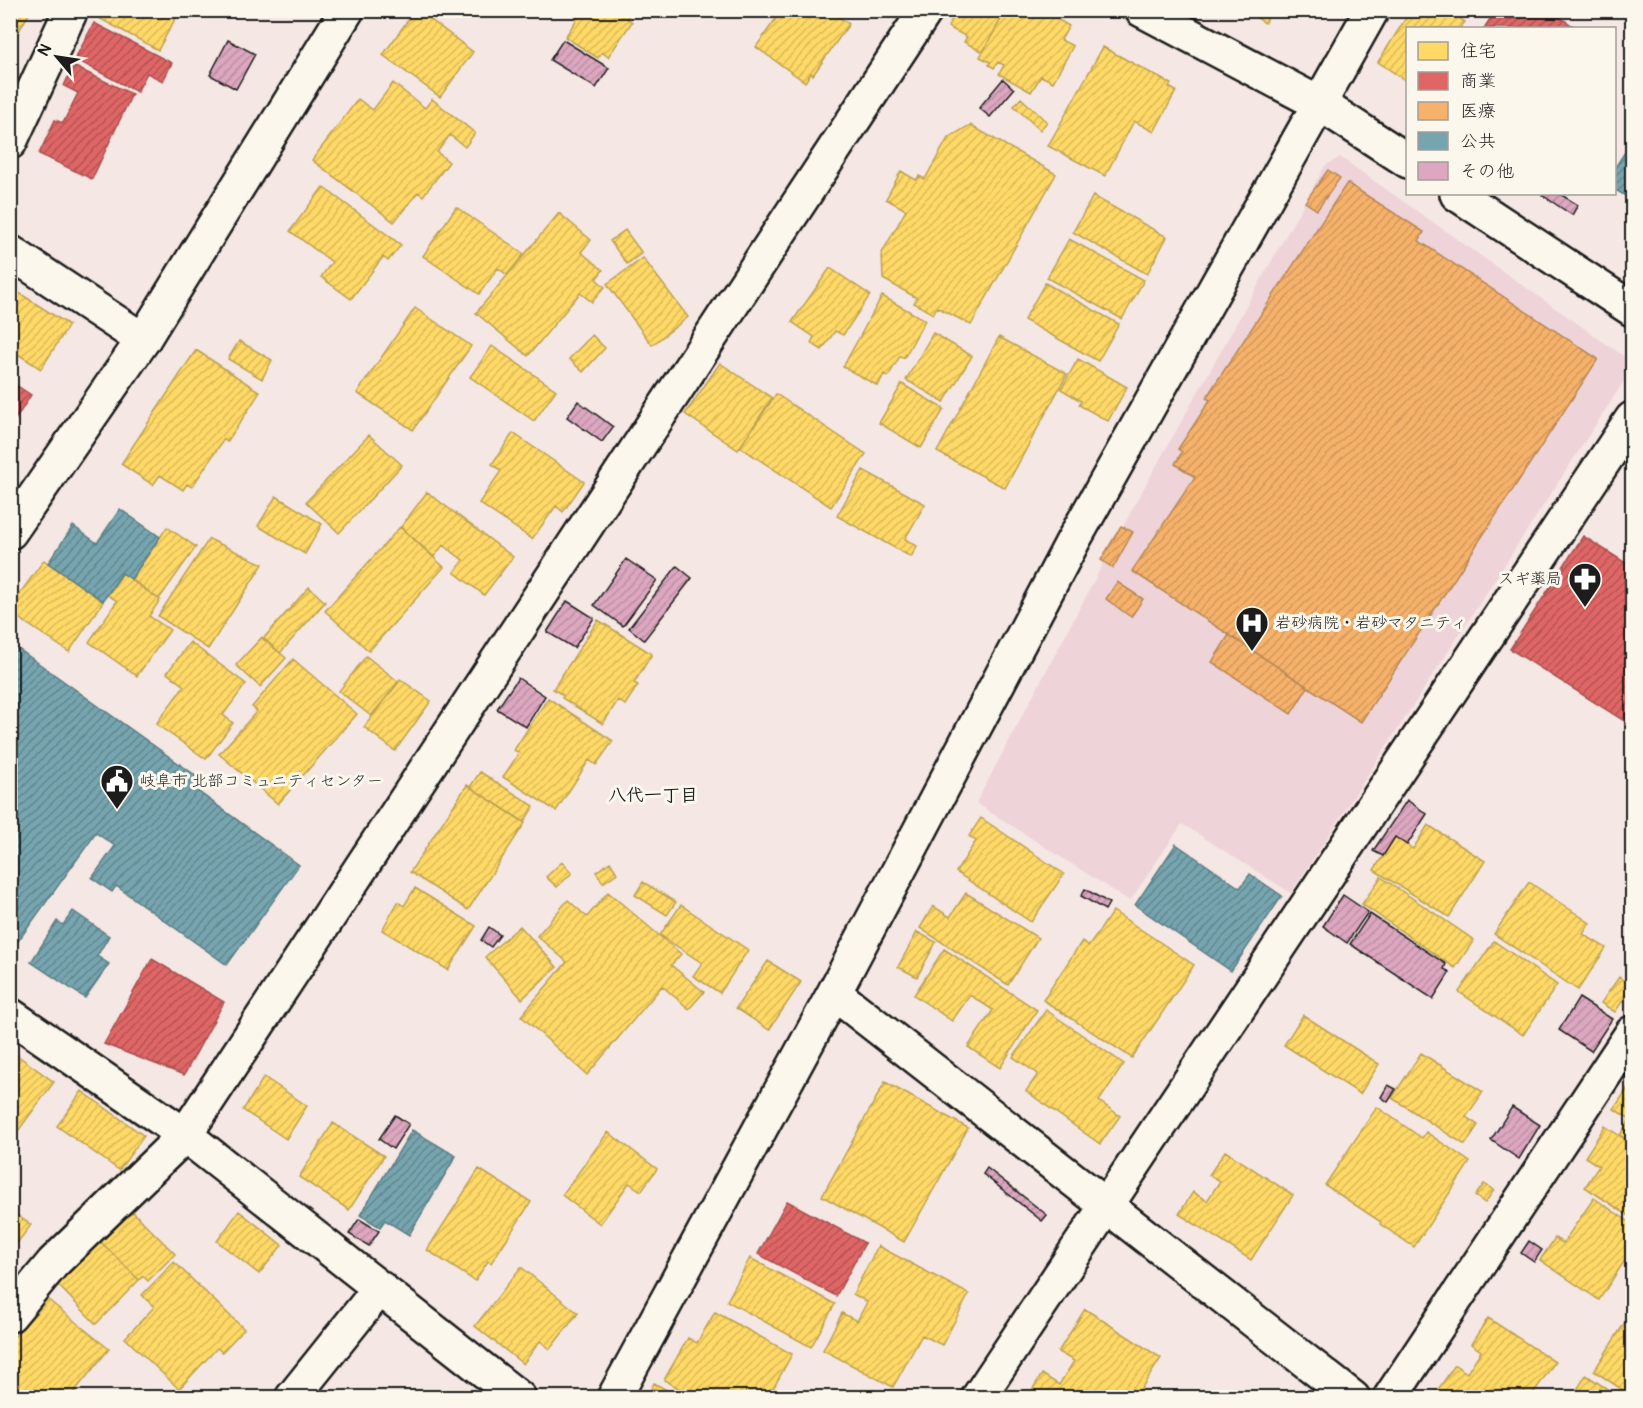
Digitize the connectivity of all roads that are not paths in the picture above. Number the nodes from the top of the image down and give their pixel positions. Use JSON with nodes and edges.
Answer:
{"nodes":[{"id":1,"x":71,"y":10,"type":"edge"},
{"id":2,"x":347,"y":10,"type":"edge"},
{"id":3,"x":926,"y":10,"type":"edge"},
{"id":4,"x":1142,"y":10,"type":"edge"},
{"id":5,"x":1372,"y":10,"type":"edge"},
{"id":6,"x":1320,"y":104,"type":"junction"},
{"id":7,"x":10,"y":142,"type":"edge"},
{"id":8,"x":1406,"y":160,"type":"edge"},
{"id":9,"x":1459,"y":195,"type":"edge"},
{"id":10,"x":10,"y":252,"type":"edge"},
{"id":11,"x":1632,"y":309,"type":"edge"},
{"id":12,"x":143,"y":340,"type":"junction"},
{"id":13,"x":1632,"y":419,"type":"edge"},
{"id":14,"x":10,"y":532,"type":"edge"},
{"id":15,"x":834,"y":993,"type":"junction"},
{"id":16,"x":10,"y":1015,"type":"edge"},
{"id":17,"x":1632,"y":1033,"type":"edge"},
{"id":18,"x":185,"y":1135,"type":"junction"},
{"id":19,"x":1107,"y":1206,"type":"junction"},
{"id":20,"x":380,"y":1288,"type":"junction"},
{"id":21,"x":10,"y":1315,"type":"edge"},
{"id":22,"x":292,"y":1398,"type":"edge"},
{"id":23,"x":519,"y":1398,"type":"edge"},
{"id":24,"x":614,"y":1398,"type":"edge"},
{"id":25,"x":978,"y":1398,"type":"edge"},
{"id":26,"x":1353,"y":1398,"type":"edge"},
{"id":27,"x":1390,"y":1398,"type":"edge"}],
"edges":[{"from":1,"to":7,"type":"street"},
{"from":2,"to":12,"type":"street"},
{"from":3,"to":18,"type":"street"},
{"from":4,"to":6,"type":"street"},
{"from":5,"to":6,"type":"street"},
{"from":6,"to":8,"type":"street"},
{"from":6,"to":15,"type":"street"},
{"from":9,"to":11,"type":"street"},
{"from":10,"to":12,"type":"street"},
{"from":12,"to":14,"type":"street"},
{"from":13,"to":19,"type":"street"},
{"from":15,"to":19,"type":"street"},
{"from":15,"to":24,"type":"street"},
{"from":16,"to":18,"type":"street"},
{"from":17,"to":27,"type":"street"},
{"from":18,"to":20,"type":"street"},
{"from":18,"to":21,"type":"street"},
{"from":19,"to":25,"type":"street"},
{"from":19,"to":26,"type":"street"},
{"from":20,"to":22,"type":"street"},
{"from":20,"to":23,"type":"street"}]}
